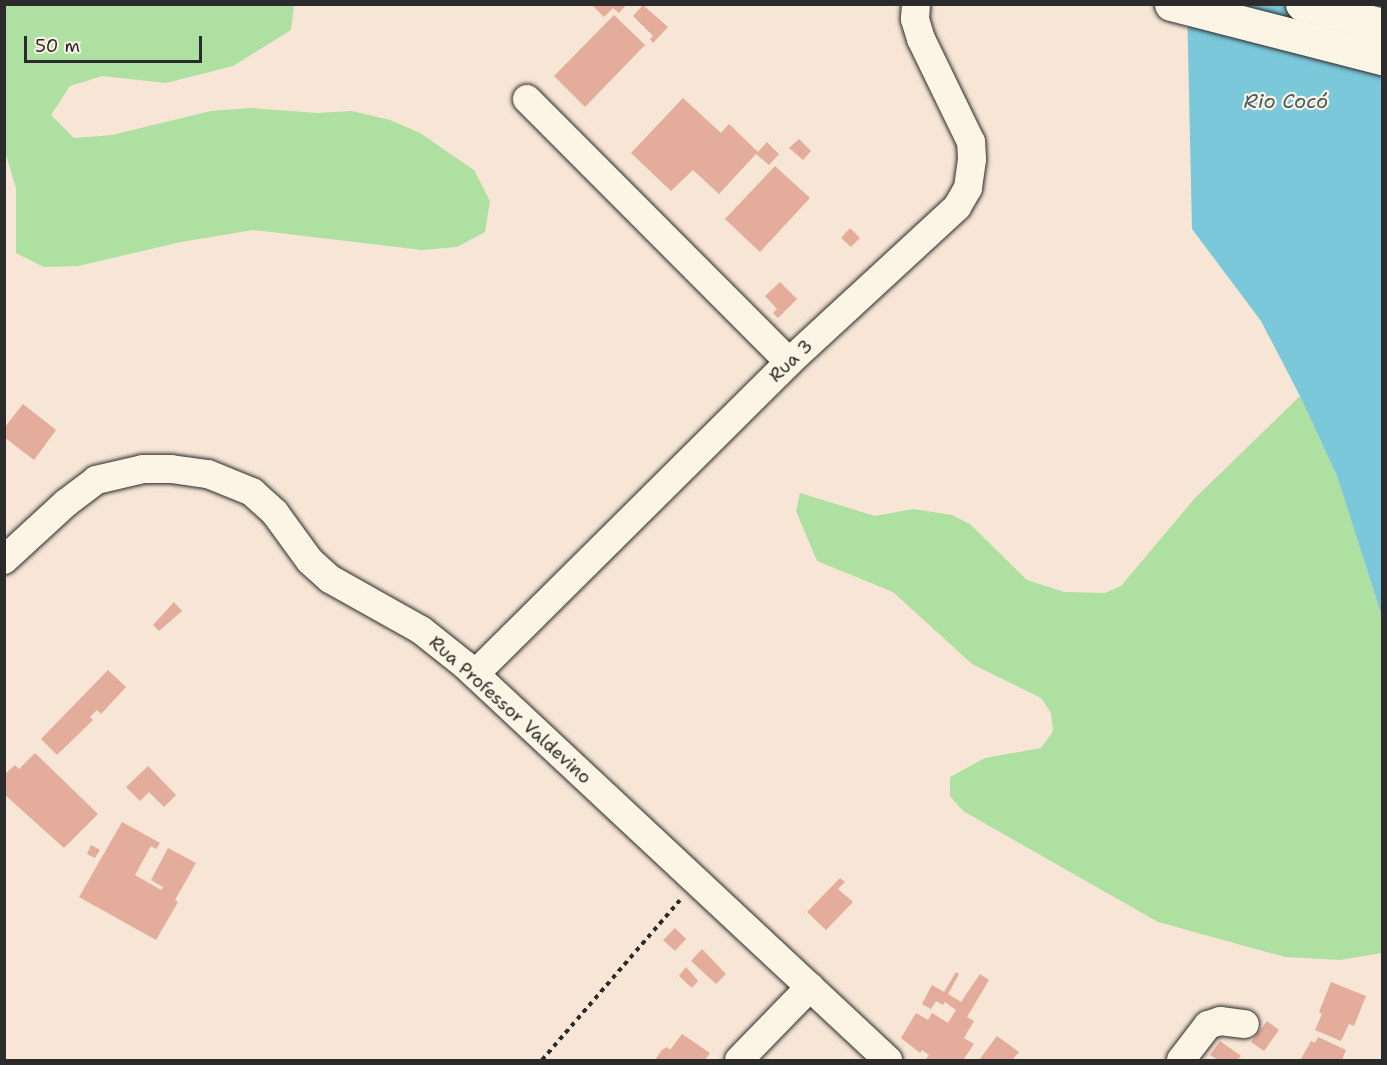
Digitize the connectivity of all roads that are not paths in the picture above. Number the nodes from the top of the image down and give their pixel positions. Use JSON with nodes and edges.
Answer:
{"nodes":[{"id":1,"x":916,"y":4,"type":"edge"},
{"id":2,"x":1172,"y":4,"type":"edge"},
{"id":3,"x":1302,"y":4,"type":"edge"},
{"id":4,"x":1383,"y":25,"type":"edge"},
{"id":5,"x":1383,"y":58,"type":"edge"},
{"id":6,"x":527,"y":99,"type":"dead end"},
{"id":7,"x":789,"y":362,"type":"junction"},
{"id":8,"x":4,"y":560,"type":"edge"},
{"id":9,"x":475,"y":674,"type":"junction"},
{"id":10,"x":810,"y":987,"type":"junction"},
{"id":11,"x":1245,"y":1024,"type":"dead end"},
{"id":12,"x":739,"y":1060,"type":"edge"},
{"id":13,"x":888,"y":1060,"type":"edge"},
{"id":14,"x":1181,"y":1060,"type":"edge"}],
"edges":[{"from":1,"to":7,"type":"street","name":"Rua 3"},
{"from":2,"to":5,"type":"main road"},
{"from":3,"to":4,"type":"main road"},
{"from":6,"to":7,"type":"street"},
{"from":7,"to":9,"type":"street","name":"Rua 3"},
{"from":8,"to":9,"type":"street","name":"Rua Professor Valdevino"},
{"from":9,"to":10,"type":"street","name":"Rua Professor Valdevino"},
{"from":10,"to":12,"type":"street"},
{"from":10,"to":13,"type":"street","name":"Rua Professor Valdevino"},
{"from":11,"to":14,"type":"street"}]}
